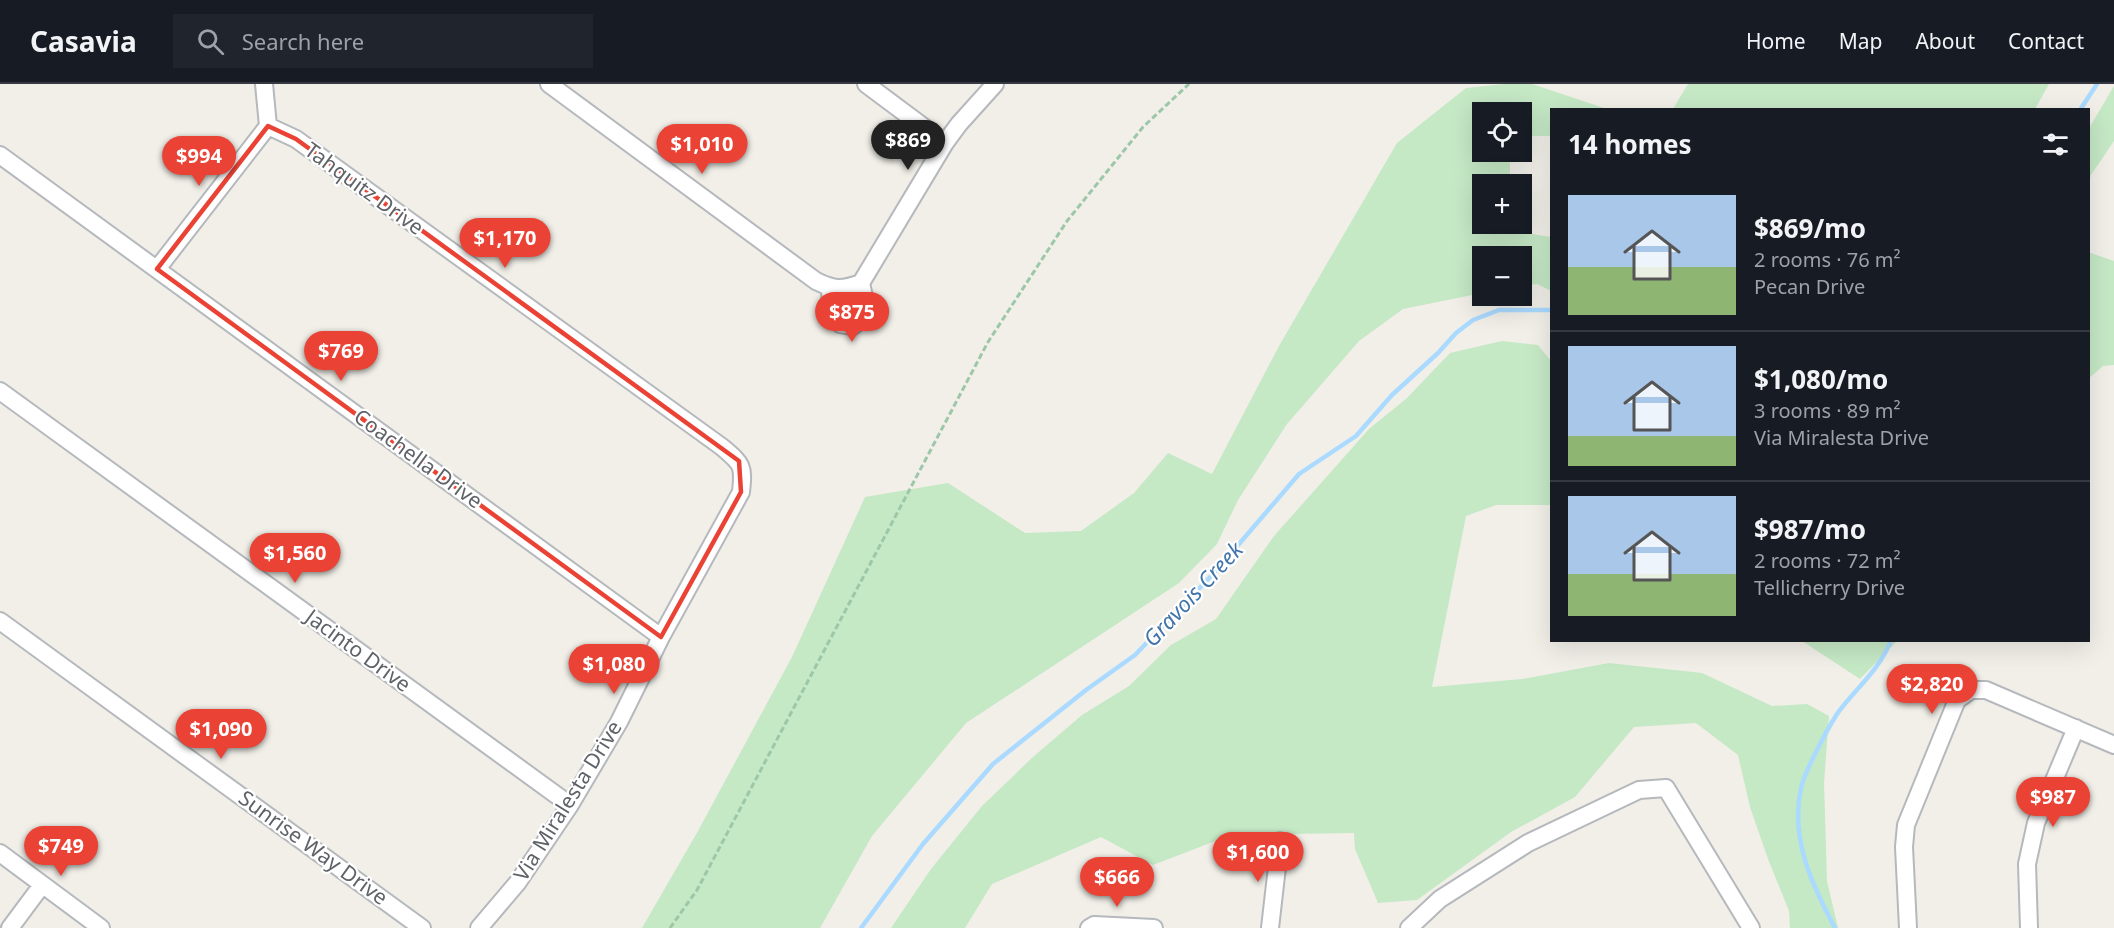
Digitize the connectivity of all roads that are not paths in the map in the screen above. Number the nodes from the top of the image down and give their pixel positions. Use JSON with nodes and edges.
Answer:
{"nodes":[{"id":1,"x":264,"y":84,"type":"edge"},
{"id":2,"x":549,"y":84,"type":"edge"},
{"id":3,"x":866,"y":84,"type":"edge"},
{"id":4,"x":995,"y":84,"type":"edge"},
{"id":5,"x":268,"y":126,"type":"junction"},
{"id":6,"x":945,"y":143,"type":"junction"},
{"id":7,"x":0,"y":155,"type":"edge"},
{"id":8,"x":157,"y":270,"type":"junction"},
{"id":9,"x":0,"y":391,"type":"edge"},
{"id":10,"x":722,"y":447,"type":"joint"},
{"id":11,"x":0,"y":621,"type":"edge"},
{"id":12,"x":661,"y":637,"type":"junction"},
{"id":13,"x":2076,"y":728,"type":"junction"},
{"id":14,"x":2114,"y":745,"type":"edge"},
{"id":15,"x":570,"y":805,"type":"junction"},
{"id":16,"x":1280,"y":841,"type":"dead end"},
{"id":17,"x":0,"y":853,"type":"edge"},
{"id":18,"x":42,"y":885,"type":"junction"},
{"id":19,"x":10,"y":928,"type":"edge"},
{"id":20,"x":101,"y":928,"type":"edge"},
{"id":21,"x":422,"y":928,"type":"edge"},
{"id":22,"x":479,"y":928,"type":"edge"},
{"id":23,"x":1089,"y":928,"type":"edge"},
{"id":24,"x":1154,"y":928,"type":"edge"},
{"id":25,"x":1270,"y":928,"type":"edge"},
{"id":26,"x":1409,"y":928,"type":"edge"},
{"id":27,"x":1751,"y":928,"type":"edge"},
{"id":28,"x":1908,"y":928,"type":"edge"},
{"id":29,"x":2029,"y":928,"type":"edge"}],
"edges":[{"from":1,"to":5,"type":"street"},
{"from":2,"to":6,"type":"street"},
{"from":3,"to":6,"type":"street"},
{"from":4,"to":6,"type":"street"},
{"from":5,"to":8,"type":"street"},
{"from":5,"to":10,"type":"street","name":"Tahquitz Drive"},
{"from":7,"to":8,"type":"street","name":"Coachella Drive"},
{"from":8,"to":12,"type":"street","name":"Coachella Drive"},
{"from":9,"to":15,"type":"street","name":"Jacinto Drive"},
{"from":10,"to":12,"type":"street","name":"Via Miralesta Drive"},
{"from":11,"to":21,"type":"street","name":"Sunrise Way Drive"},
{"from":12,"to":15,"type":"street","name":"Via Miralesta Drive"},
{"from":13,"to":14,"type":"street"},
{"from":13,"to":28,"type":"street"},
{"from":13,"to":29,"type":"street"},
{"from":15,"to":22,"type":"street","name":"Via Miralesta Drive"},
{"from":16,"to":25,"type":"street"},
{"from":17,"to":18,"type":"street"},
{"from":18,"to":19,"type":"street"},
{"from":18,"to":20,"type":"street"},
{"from":23,"to":24,"type":"street"},
{"from":26,"to":27,"type":"street"}]}
